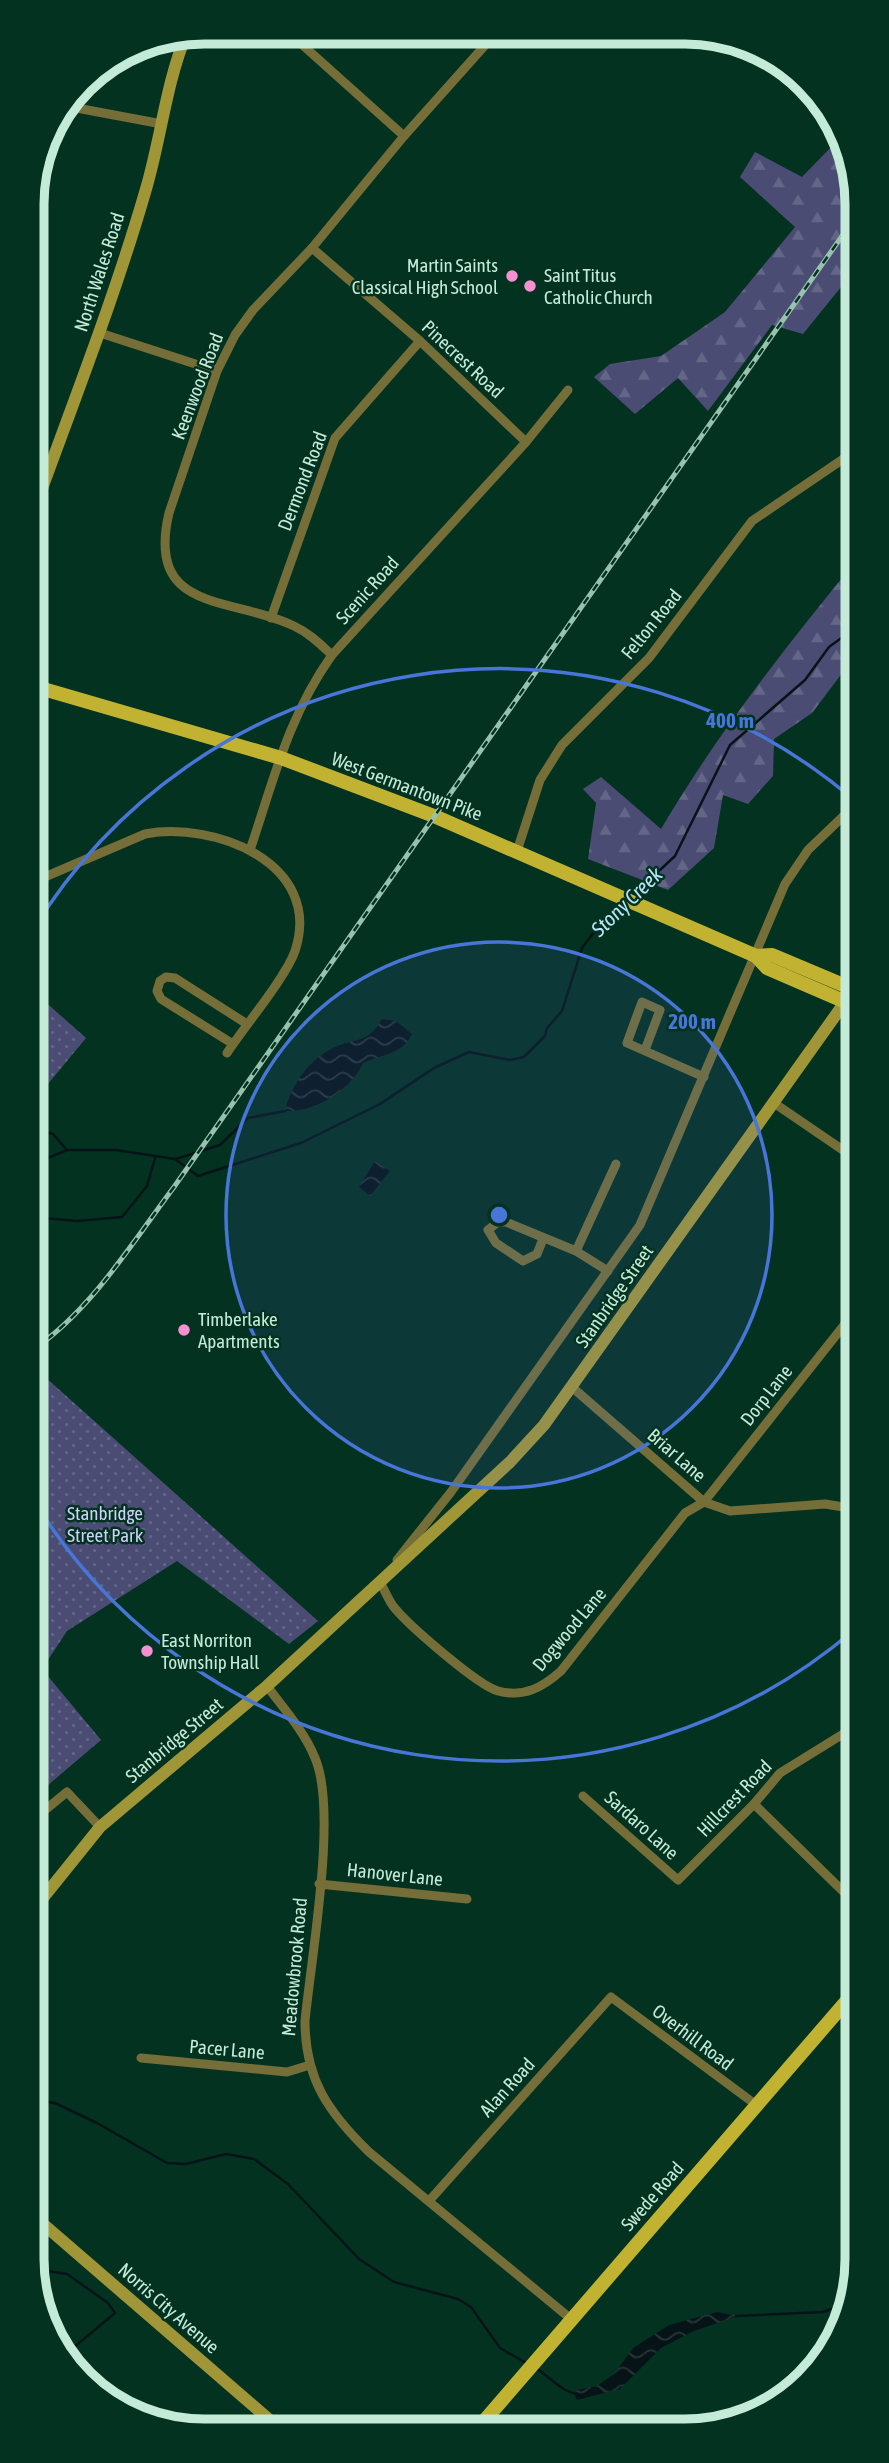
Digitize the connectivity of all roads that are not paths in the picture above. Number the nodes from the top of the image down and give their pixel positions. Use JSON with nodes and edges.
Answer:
{"nodes":[{"id":1,"x":301,"y":44,"type":"edge"},
{"id":2,"x":486,"y":44,"type":"edge"},
{"id":3,"x":182,"y":45,"type":"edge"},
{"id":4,"x":76,"y":108,"type":"edge"},
{"id":5,"x":162,"y":124,"type":"junction"},
{"id":6,"x":404,"y":136,"type":"junction"},
{"id":7,"x":312,"y":248,"type":"junction"},
{"id":8,"x":100,"y":333,"type":"junction"},
{"id":9,"x":420,"y":341,"type":"junction"},
{"id":10,"x":217,"y":371,"type":"junction"},
{"id":11,"x":568,"y":390,"type":"dead end"},
{"id":12,"x":526,"y":442,"type":"junction"},
{"id":13,"x":845,"y":459,"type":"edge"},
{"id":14,"x":44,"y":472,"type":"edge"},
{"id":15,"x":271,"y":618,"type":"junction"},
{"id":16,"x":332,"y":655,"type":"junction"},
{"id":17,"x":44,"y":689,"type":"edge"},
{"id":18,"x":281,"y":758,"type":"junction"},
{"id":19,"x":845,"y":815,"type":"edge"},
{"id":20,"x":250,"y":850,"type":"junction"},
{"id":21,"x":517,"y":851,"type":"junction"},
{"id":22,"x":44,"y":877,"type":"edge"},
{"id":23,"x":756,"y":956,"type":"junction"},
{"id":24,"x":845,"y":986,"type":"edge"},
{"id":25,"x":845,"y":1002,"type":"edge"},
{"id":26,"x":845,"y":1011,"type":"edge"},
{"id":27,"x":247,"y":1024,"type":"junction"},
{"id":28,"x":233,"y":1044,"type":"junction"},
{"id":29,"x":645,"y":1050,"type":"junction"},
{"id":30,"x":227,"y":1053,"type":"dead end"},
{"id":31,"x":704,"y":1077,"type":"junction"},
{"id":32,"x":774,"y":1103,"type":"junction"},
{"id":33,"x":845,"y":1151,"type":"edge"},
{"id":34,"x":616,"y":1164,"type":"dead end"},
{"id":35,"x":544,"y":1239,"type":"junction"},
{"id":36,"x":576,"y":1251,"type":"junction"},
{"id":37,"x":608,"y":1271,"type":"junction"},
{"id":38,"x":845,"y":1324,"type":"edge"},
{"id":39,"x":573,"y":1388,"type":"junction"},
{"id":40,"x":704,"y":1502,"type":"junction"},
{"id":41,"x":845,"y":1507,"type":"edge"},
{"id":42,"x":380,"y":1582,"type":"junction"},
{"id":43,"x":267,"y":1686,"type":"junction"},
{"id":44,"x":845,"y":1733,"type":"edge"},
{"id":45,"x":583,"y":1796,"type":"dead end"},
{"id":46,"x":754,"y":1804,"type":"junction"},
{"id":47,"x":44,"y":1811,"type":"edge"},
{"id":48,"x":100,"y":1827,"type":"junction"},
{"id":49,"x":678,"y":1880,"type":"joint"},
{"id":50,"x":319,"y":1884,"type":"junction"},
{"id":51,"x":845,"y":1893,"type":"edge"},
{"id":52,"x":44,"y":1897,"type":"edge"},
{"id":53,"x":467,"y":1899,"type":"dead end"},
{"id":54,"x":611,"y":1997,"type":"joint"},
{"id":55,"x":845,"y":2003,"type":"edge"},
{"id":56,"x":141,"y":2058,"type":"dead end"},
{"id":57,"x":310,"y":2065,"type":"junction"},
{"id":58,"x":755,"y":2104,"type":"junction"},
{"id":59,"x":429,"y":2201,"type":"junction"},
{"id":60,"x":44,"y":2225,"type":"edge"},
{"id":61,"x":571,"y":2319,"type":"junction"},
{"id":62,"x":269,"y":2419,"type":"edge"},
{"id":63,"x":485,"y":2419,"type":"edge"}],
"edges":[{"from":1,"to":6,"type":"street"},
{"from":2,"to":6,"type":"street","name":"Keenwood Road"},
{"from":3,"to":5,"type":"street","name":"North Wales Road"},
{"from":4,"to":5,"type":"street"},
{"from":5,"to":8,"type":"street","name":"North Wales Road"},
{"from":6,"to":7,"type":"street","name":"Keenwood Road"},
{"from":7,"to":9,"type":"street","name":"Pinecrest Road"},
{"from":7,"to":10,"type":"street","name":"Keenwood Road"},
{"from":8,"to":10,"type":"street"},
{"from":8,"to":14,"type":"street","name":"North Wales Road"},
{"from":9,"to":12,"type":"street","name":"Pinecrest Road"},
{"from":9,"to":15,"type":"street","name":"Dermond Road"},
{"from":10,"to":15,"type":"street","name":"Keenwood Road"},
{"from":11,"to":12,"type":"street","name":"Scenic Road"},
{"from":12,"to":16,"type":"street","name":"Scenic Road"},
{"from":13,"to":21,"type":"street","name":"Felton Road"},
{"from":15,"to":16,"type":"street","name":"Keenwood Road"},
{"from":16,"to":18,"type":"street","name":"Scenic Road"},
{"from":17,"to":18,"type":"main road","name":"West Germantown Pike"},
{"from":18,"to":20,"type":"street","name":"Scenic Road"},
{"from":18,"to":21,"type":"main road","name":"West Germantown Pike"},
{"from":19,"to":23,"type":"street","name":"Stanbridge Street"},
{"from":20,"to":22,"type":"street"},
{"from":20,"to":27,"type":"street"},
{"from":21,"to":23,"type":"main road","name":"West Germantown Pike"},
{"from":23,"to":24,"type":"main road","name":"West Germantown Pike"},
{"from":23,"to":25,"type":"main road","name":"West Germantown Pike"},
{"from":23,"to":31,"type":"street","name":"Stanbridge Street"},
{"from":26,"to":32,"type":"street","name":"Stanbridge Street"},
{"from":27,"to":28,"type":"street"},
{"from":27,"to":28,"type":"street"},
{"from":28,"to":30,"type":"street"},
{"from":29,"to":29,"type":"street"},
{"from":29,"to":31,"type":"street"},
{"from":31,"to":37,"type":"street","name":"Stanbridge Street"},
{"from":32,"to":33,"type":"street"},
{"from":32,"to":39,"type":"street","name":"Stanbridge Street"},
{"from":34,"to":36,"type":"street"},
{"from":35,"to":35,"type":"street"},
{"from":35,"to":36,"type":"street"},
{"from":36,"to":37,"type":"street"},
{"from":37,"to":42,"type":"street","name":"Stanbridge Street"},
{"from":38,"to":40,"type":"street","name":"Dorp Lane"},
{"from":39,"to":40,"type":"street","name":"Briar Lane"},
{"from":39,"to":42,"type":"street","name":"Stanbridge Street"},
{"from":40,"to":41,"type":"street","name":"Briar Lane"},
{"from":40,"to":42,"type":"street","name":"Dogwood Lane"},
{"from":42,"to":43,"type":"street","name":"Stanbridge Street"},
{"from":43,"to":48,"type":"street","name":"Stanbridge Street"},
{"from":43,"to":50,"type":"street","name":"Meadowbrook Road"},
{"from":44,"to":46,"type":"street","name":"Hillcrest Road"},
{"from":45,"to":49,"type":"street","name":"Sardaro Lane"},
{"from":46,"to":49,"type":"street","name":"Hillcrest Road"},
{"from":46,"to":51,"type":"street"},
{"from":47,"to":48,"type":"street"},
{"from":48,"to":52,"type":"street","name":"Stanbridge Street"},
{"from":50,"to":53,"type":"street","name":"Hanover Lane"},
{"from":50,"to":57,"type":"street","name":"Meadowbrook Road"},
{"from":54,"to":58,"type":"street","name":"Overhill Road"},
{"from":54,"to":59,"type":"street","name":"Alan Road"},
{"from":55,"to":58,"type":"main road","name":"Swede Road"},
{"from":56,"to":57,"type":"street","name":"Pacer Lane"},
{"from":57,"to":59,"type":"street","name":"Meadowbrook Road"},
{"from":58,"to":61,"type":"main road","name":"Swede Road"},
{"from":59,"to":61,"type":"street","name":"Meadowbrook Road"},
{"from":60,"to":62,"type":"street","name":"Norris City Avenue"},
{"from":61,"to":63,"type":"main road","name":"Swede Road"}]}
